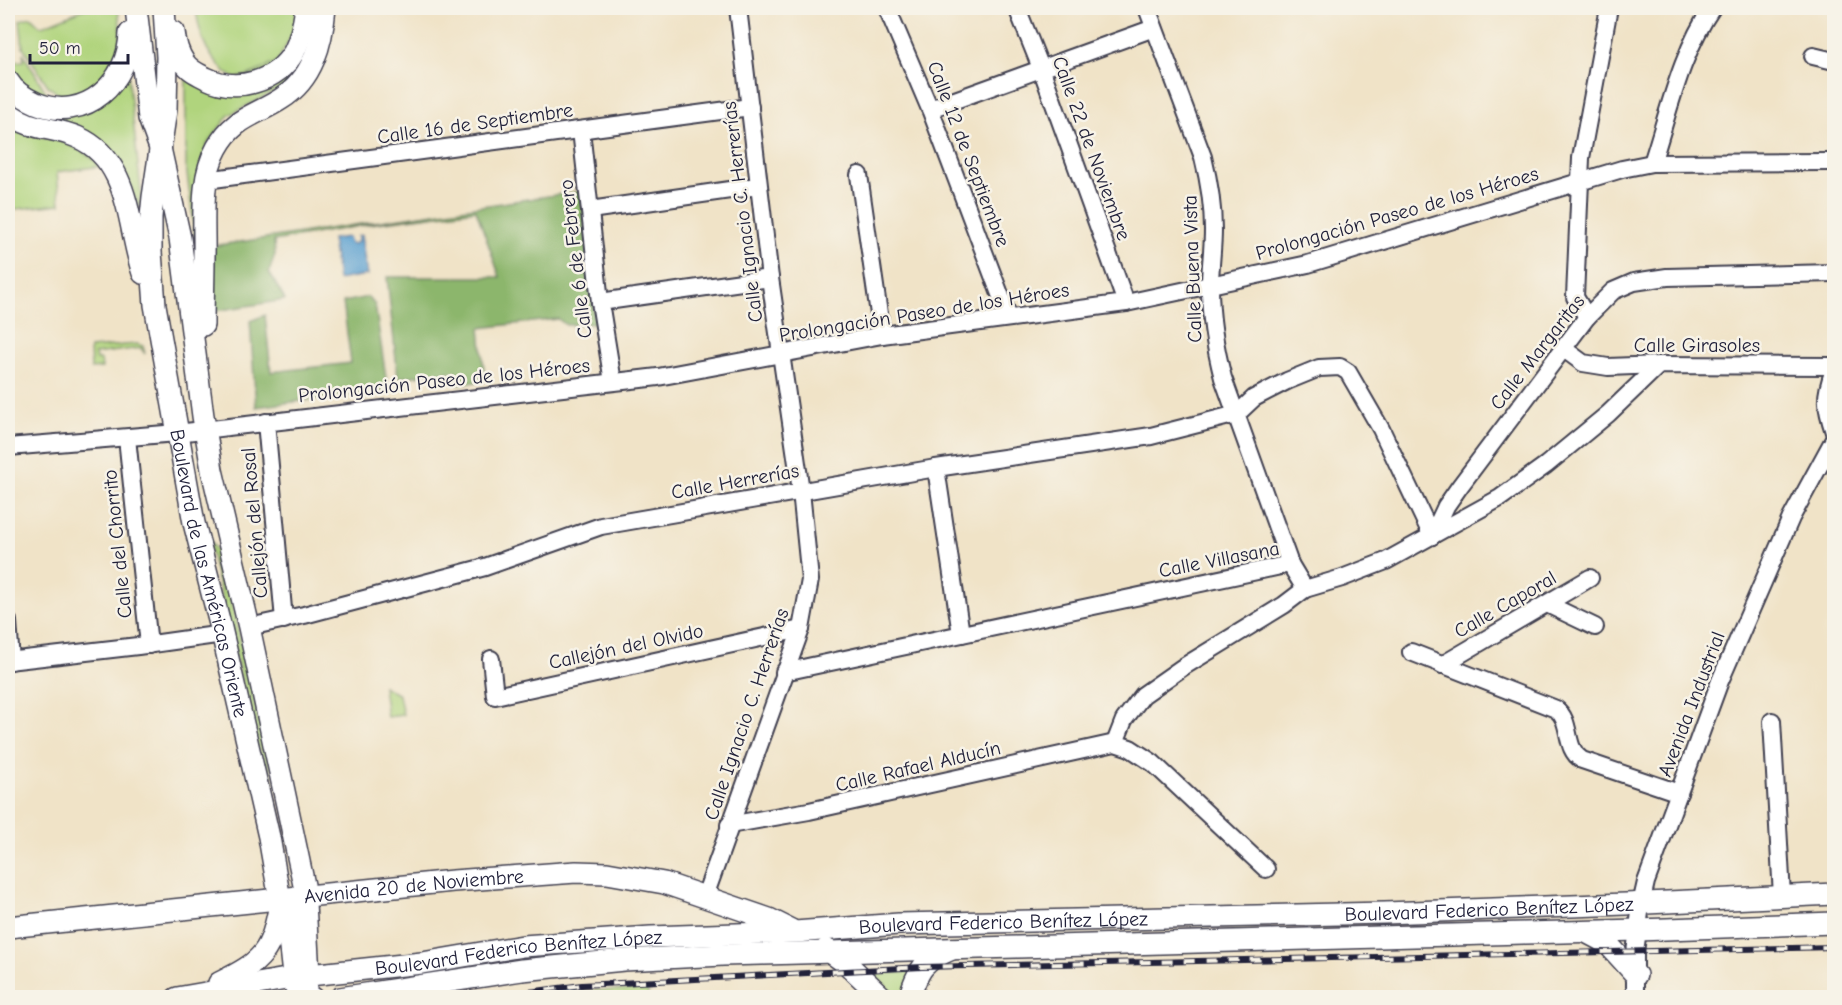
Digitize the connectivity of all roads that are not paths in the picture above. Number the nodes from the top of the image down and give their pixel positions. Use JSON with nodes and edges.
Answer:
{"nodes":[{"id":1,"x":129,"y":8,"type":"edge"},
{"id":2,"x":136,"y":8,"type":"edge"},
{"id":3,"x":164,"y":8,"type":"edge"},
{"id":4,"x":171,"y":8,"type":"edge"},
{"id":5,"x":306,"y":8,"type":"edge"},
{"id":6,"x":325,"y":8,"type":"edge"},
{"id":7,"x":738,"y":8,"type":"edge"},
{"id":8,"x":887,"y":8,"type":"edge"},
{"id":9,"x":1017,"y":8,"type":"edge"},
{"id":10,"x":1147,"y":8,"type":"edge"},
{"id":11,"x":1609,"y":8,"type":"edge"},
{"id":12,"x":1712,"y":8,"type":"edge"},
{"id":13,"x":1154,"y":28,"type":"junction"},
{"id":14,"x":1813,"y":56,"type":"dead end"},
{"id":15,"x":1834,"y":61,"type":"edge"},
{"id":16,"x":1041,"y":68,"type":"junction"},
{"id":17,"x":8,"y":81,"type":"edge"},
{"id":18,"x":750,"y":107,"type":"junction"},
{"id":19,"x":930,"y":109,"type":"junction"},
{"id":20,"x":8,"y":112,"type":"edge"},
{"id":21,"x":581,"y":130,"type":"junction"},
{"id":22,"x":159,"y":148,"type":"junction"},
{"id":23,"x":1834,"y":162,"type":"edge"},
{"id":24,"x":1652,"y":163,"type":"junction"},
{"id":25,"x":859,"y":175,"type":"dead end"},
{"id":26,"x":206,"y":180,"type":"junction"},
{"id":27,"x":1580,"y":182,"type":"junction"},
{"id":28,"x":758,"y":186,"type":"junction"},
{"id":29,"x":590,"y":210,"type":"junction"},
{"id":30,"x":1834,"y":273,"type":"edge"},
{"id":31,"x":770,"y":279,"type":"junction"},
{"id":32,"x":1210,"y":286,"type":"junction"},
{"id":33,"x":600,"y":302,"type":"junction"},
{"id":34,"x":1126,"y":303,"type":"junction"},
{"id":35,"x":155,"y":305,"type":"junction"},
{"id":36,"x":1009,"y":318,"type":"junction"},
{"id":37,"x":1587,"y":318,"type":"junction"},
{"id":38,"x":882,"y":335,"type":"junction"},
{"id":39,"x":1564,"y":349,"type":"junction"},
{"id":40,"x":781,"y":356,"type":"junction"},
{"id":41,"x":1659,"y":365,"type":"junction"},
{"id":42,"x":1834,"y":368,"type":"edge"},
{"id":43,"x":612,"y":382,"type":"junction"},
{"id":44,"x":199,"y":385,"type":"junction"},
{"id":45,"x":1237,"y":414,"type":"junction"},
{"id":46,"x":266,"y":422,"type":"junction"},
{"id":47,"x":205,"y":429,"type":"junction"},
{"id":48,"x":1834,"y":432,"type":"edge"},
{"id":49,"x":177,"y":433,"type":"junction"},
{"id":50,"x":127,"y":438,"type":"junction"},
{"id":51,"x":1834,"y":439,"type":"edge"},
{"id":52,"x":8,"y":447,"type":"edge"},
{"id":53,"x":936,"y":468,"type":"junction"},
{"id":54,"x":801,"y":491,"type":"junction"},
{"id":55,"x":1432,"y":536,"type":"junction"},
{"id":56,"x":1290,"y":564,"type":"junction"},
{"id":57,"x":1590,"y":578,"type":"dead end"},
{"id":58,"x":1305,"y":589,"type":"junction"},
{"id":59,"x":1546,"y":604,"type":"junction"},
{"id":60,"x":284,"y":620,"type":"junction"},
{"id":61,"x":8,"y":621,"type":"edge"},
{"id":62,"x":249,"y":627,"type":"junction"},
{"id":63,"x":1595,"y":627,"type":"dead end"},
{"id":64,"x":801,"y":629,"type":"junction"},
{"id":65,"x":223,"y":634,"type":"junction"},
{"id":66,"x":961,"y":634,"type":"junction"},
{"id":67,"x":149,"y":645,"type":"junction"},
{"id":68,"x":1411,"y":652,"type":"dead end"},
{"id":69,"x":491,"y":659,"type":"dead end"},
{"id":70,"x":9,"y":661,"type":"edge"},
{"id":71,"x":1442,"y":665,"type":"junction"},
{"id":72,"x":784,"y":672,"type":"junction"},
{"id":73,"x":1772,"y":721,"type":"dead end"},
{"id":74,"x":1115,"y":743,"type":"junction"},
{"id":75,"x":1679,"y":793,"type":"junction"},
{"id":76,"x":729,"y":825,"type":"junction"},
{"id":77,"x":1266,"y":869,"type":"dead end"},
{"id":78,"x":1834,"y":894,"type":"edge"},
{"id":79,"x":705,"y":896,"type":"junction"},
{"id":80,"x":1782,"y":896,"type":"junction"},
{"id":81,"x":305,"y":898,"type":"junction"},
{"id":82,"x":280,"y":900,"type":"junction"},
{"id":83,"x":1641,"y":904,"type":"junction"},
{"id":84,"x":1834,"y":923,"type":"edge"},
{"id":85,"x":8,"y":927,"type":"edge"},
{"id":86,"x":1638,"y":930,"type":"junction"},
{"id":87,"x":1585,"y":932,"type":"junction"},
{"id":88,"x":802,"y":936,"type":"junction"},
{"id":89,"x":959,"y":947,"type":"junction"},
{"id":90,"x":830,"y":951,"type":"junction"},
{"id":91,"x":1636,"y":975,"type":"junction"},
{"id":92,"x":301,"y":988,"type":"edge"},
{"id":93,"x":185,"y":996,"type":"edge"},
{"id":94,"x":340,"y":998,"type":"edge"},
{"id":95,"x":883,"y":998,"type":"edge"},
{"id":96,"x":909,"y":998,"type":"edge"},
{"id":97,"x":1635,"y":998,"type":"edge"}],
"edges":[{"from":1,"to":17,"type":"main road"},
{"from":2,"to":22,"type":"main road","name":"Boulevard de las Américas Oriente"},
{"from":3,"to":22,"type":"main road","name":"Boulevard de las Américas Oriente"},
{"from":4,"to":5,"type":"main road"},
{"from":6,"to":26,"type":"main road"},
{"from":7,"to":18,"type":"street","name":"Calle Ignacio C. Herrerías"},
{"from":8,"to":19,"type":"street","name":"Calle 12 de Septiembre"},
{"from":9,"to":16,"type":"street","name":"Calle 22 de Noviembre"},
{"from":10,"to":13,"type":"street","name":"Calle Buena Vista"},
{"from":11,"to":27,"type":"street"},
{"from":12,"to":24,"type":"street"},
{"from":13,"to":16,"type":"street"},
{"from":13,"to":32,"type":"street","name":"Calle Buena Vista"},
{"from":14,"to":15,"type":"street"},
{"from":16,"to":19,"type":"street"},
{"from":16,"to":34,"type":"street","name":"Calle 22 de Noviembre"},
{"from":18,"to":21,"type":"street","name":"Calle 16 de Septiembre"},
{"from":18,"to":28,"type":"street","name":"Calle Ignacio C. Herrerías"},
{"from":19,"to":36,"type":"street","name":"Calle 12 de Septiembre"},
{"from":20,"to":35,"type":"main road"},
{"from":21,"to":26,"type":"street","name":"Calle 16 de Septiembre"},
{"from":21,"to":29,"type":"street","name":"Calle 6 de Febrero"},
{"from":22,"to":35,"type":"main road","name":"Boulevard de las Américas Oriente"},
{"from":22,"to":44,"type":"main road","name":"Boulevard de las Américas Oriente"},
{"from":23,"to":24,"type":"street","name":"Prolongación Paseo de los Héroes"},
{"from":24,"to":27,"type":"street","name":"Prolongación Paseo de los Héroes"},
{"from":25,"to":38,"type":"street"},
{"from":26,"to":44,"type":"main road"},
{"from":27,"to":32,"type":"street","name":"Prolongación Paseo de los Héroes"},
{"from":27,"to":37,"type":"street"},
{"from":28,"to":29,"type":"street"},
{"from":28,"to":31,"type":"street","name":"Calle Ignacio C. Herrerías"},
{"from":29,"to":33,"type":"street","name":"Calle 6 de Febrero"},
{"from":30,"to":37,"type":"street","name":"Calle Margaritas"},
{"from":31,"to":33,"type":"street"},
{"from":31,"to":40,"type":"street","name":"Calle Ignacio C. Herrerías"},
{"from":32,"to":34,"type":"street","name":"Prolongación Paseo de los Héroes"},
{"from":32,"to":45,"type":"street","name":"Calle Buena Vista"},
{"from":33,"to":43,"type":"street","name":"Calle 6 de Febrero"},
{"from":34,"to":36,"type":"street","name":"Prolongación Paseo de los Héroes"},
{"from":35,"to":49,"type":"main road","name":"Boulevard de las Américas Oriente"},
{"from":36,"to":38,"type":"street","name":"Prolongación Paseo de los Héroes"},
{"from":37,"to":39,"type":"street","name":"Calle Margaritas"},
{"from":38,"to":40,"type":"street","name":"Prolongación Paseo de los Héroes"},
{"from":39,"to":41,"type":"street","name":"Calle Girasoles"},
{"from":39,"to":55,"type":"street","name":"Calle Margaritas"},
{"from":40,"to":43,"type":"street","name":"Prolongación Paseo de los Héroes"},
{"from":40,"to":54,"type":"street","name":"Calle Ignacio C. Herrerías"},
{"from":41,"to":42,"type":"street","name":"Calle Girasoles"},
{"from":41,"to":55,"type":"street"},
{"from":42,"to":48,"type":"street"},
{"from":43,"to":46,"type":"street","name":"Prolongación Paseo de los Héroes"},
{"from":44,"to":47,"type":"main road","name":"Boulevard de las Américas Oriente"},
{"from":45,"to":53,"type":"street","name":"Calle Herrerías"},
{"from":45,"to":55,"type":"street"},
{"from":45,"to":56,"type":"street","name":"Calle Buena Vista"},
{"from":46,"to":47,"type":"street","name":"Prolongación Paseo de los Héroes"},
{"from":46,"to":60,"type":"street","name":"Callejón del Rosal"},
{"from":47,"to":49,"type":"street","name":"Prolongación Paseo de los Héroes"},
{"from":47,"to":62,"type":"main road","name":"Boulevard de las Américas Oriente"},
{"from":49,"to":50,"type":"street","name":"Prolongación Paseo de los Héroes"},
{"from":49,"to":65,"type":"main road","name":"Boulevard de las Américas Oriente"},
{"from":50,"to":52,"type":"street","name":"Prolongación Paseo de los Héroes"},
{"from":50,"to":67,"type":"street","name":"Calle del Chorrito"},
{"from":51,"to":75,"type":"street","name":"Avenida Industrial"},
{"from":53,"to":54,"type":"street","name":"Calle Herrerías"},
{"from":53,"to":66,"type":"street"},
{"from":54,"to":60,"type":"street","name":"Calle Herrerías"},
{"from":54,"to":64,"type":"street","name":"Calle Ignacio C. Herrerías"},
{"from":55,"to":58,"type":"street"},
{"from":56,"to":58,"type":"street","name":"Calle Villasana"},
{"from":56,"to":66,"type":"street","name":"Calle Villasana"},
{"from":57,"to":59,"type":"street","name":"Calle Caporal"},
{"from":58,"to":74,"type":"street"},
{"from":59,"to":63,"type":"street"},
{"from":59,"to":71,"type":"street","name":"Calle Caporal"},
{"from":60,"to":62,"type":"street","name":"Calle Herrerías"},
{"from":61,"to":70,"type":"street"},
{"from":62,"to":81,"type":"main road","name":"Boulevard de las Américas Oriente"},
{"from":64,"to":69,"type":"street","name":"Callejón del Olvido"},
{"from":64,"to":72,"type":"street","name":"Calle Ignacio C. Herrerías"},
{"from":65,"to":67,"type":"street"},
{"from":65,"to":82,"type":"main road","name":"Boulevard de las Américas Oriente"},
{"from":66,"to":72,"type":"street","name":"Calle Villasana"},
{"from":67,"to":70,"type":"street"},
{"from":68,"to":71,"type":"street"},
{"from":71,"to":75,"type":"street"},
{"from":72,"to":76,"type":"street","name":"Calle Ignacio C. Herrerías"},
{"from":73,"to":80,"type":"street"},
{"from":74,"to":76,"type":"street","name":"Calle Rafael Alducín"},
{"from":74,"to":77,"type":"street"},
{"from":75,"to":83,"type":"street","name":"Avenida Industrial"},
{"from":76,"to":79,"type":"street","name":"Calle Ignacio C. Herrerías"},
{"from":78,"to":80,"type":"main road","name":"Boulevard Federico Benítez López"},
{"from":79,"to":81,"type":"main road","name":"Avenida 20 de Noviembre"},
{"from":79,"to":88,"type":"main road","name":"Avenida 20 de Noviembre"},
{"from":80,"to":83,"type":"main road","name":"Boulevard Federico Benítez López"},
{"from":81,"to":82,"type":"main road","name":"Avenida 20 de Noviembre"},
{"from":81,"to":92,"type":"main road","name":"Boulevard de las Américas Oriente"},
{"from":82,"to":85,"type":"main road","name":"Avenida 20 de Noviembre"},
{"from":82,"to":92,"type":"main road","name":"Boulevard de las Américas Oriente"},
{"from":82,"to":93,"type":"main road"},
{"from":83,"to":86,"type":"street","name":"Avenida Industrial"},
{"from":83,"to":88,"type":"main road","name":"Boulevard Federico Benítez López"},
{"from":84,"to":86,"type":"main road","name":"Boulevard Federico Benítez López"},
{"from":86,"to":87,"type":"main road","name":"Boulevard Federico Benítez López"},
{"from":86,"to":91,"type":"street","name":"Avenida Industrial"},
{"from":87,"to":89,"type":"main road","name":"Boulevard Federico Benítez López"},
{"from":87,"to":91,"type":"main road"},
{"from":88,"to":90,"type":"main road","name":"Avenida 20 de Noviembre"},
{"from":88,"to":92,"type":"main road","name":"Boulevard Federico Benítez López"},
{"from":89,"to":90,"type":"main road","name":"Boulevard Federico Benítez López"},
{"from":89,"to":96,"type":"main road"},
{"from":90,"to":94,"type":"main road","name":"Boulevard Federico Benítez López"},
{"from":90,"to":95,"type":"main road","name":"Avenida 20 de Noviembre"},
{"from":91,"to":97,"type":"street","name":"Avenida Industrial"},
{"from":92,"to":93,"type":"main road","name":"Boulevard Federico Benítez López"}]}
